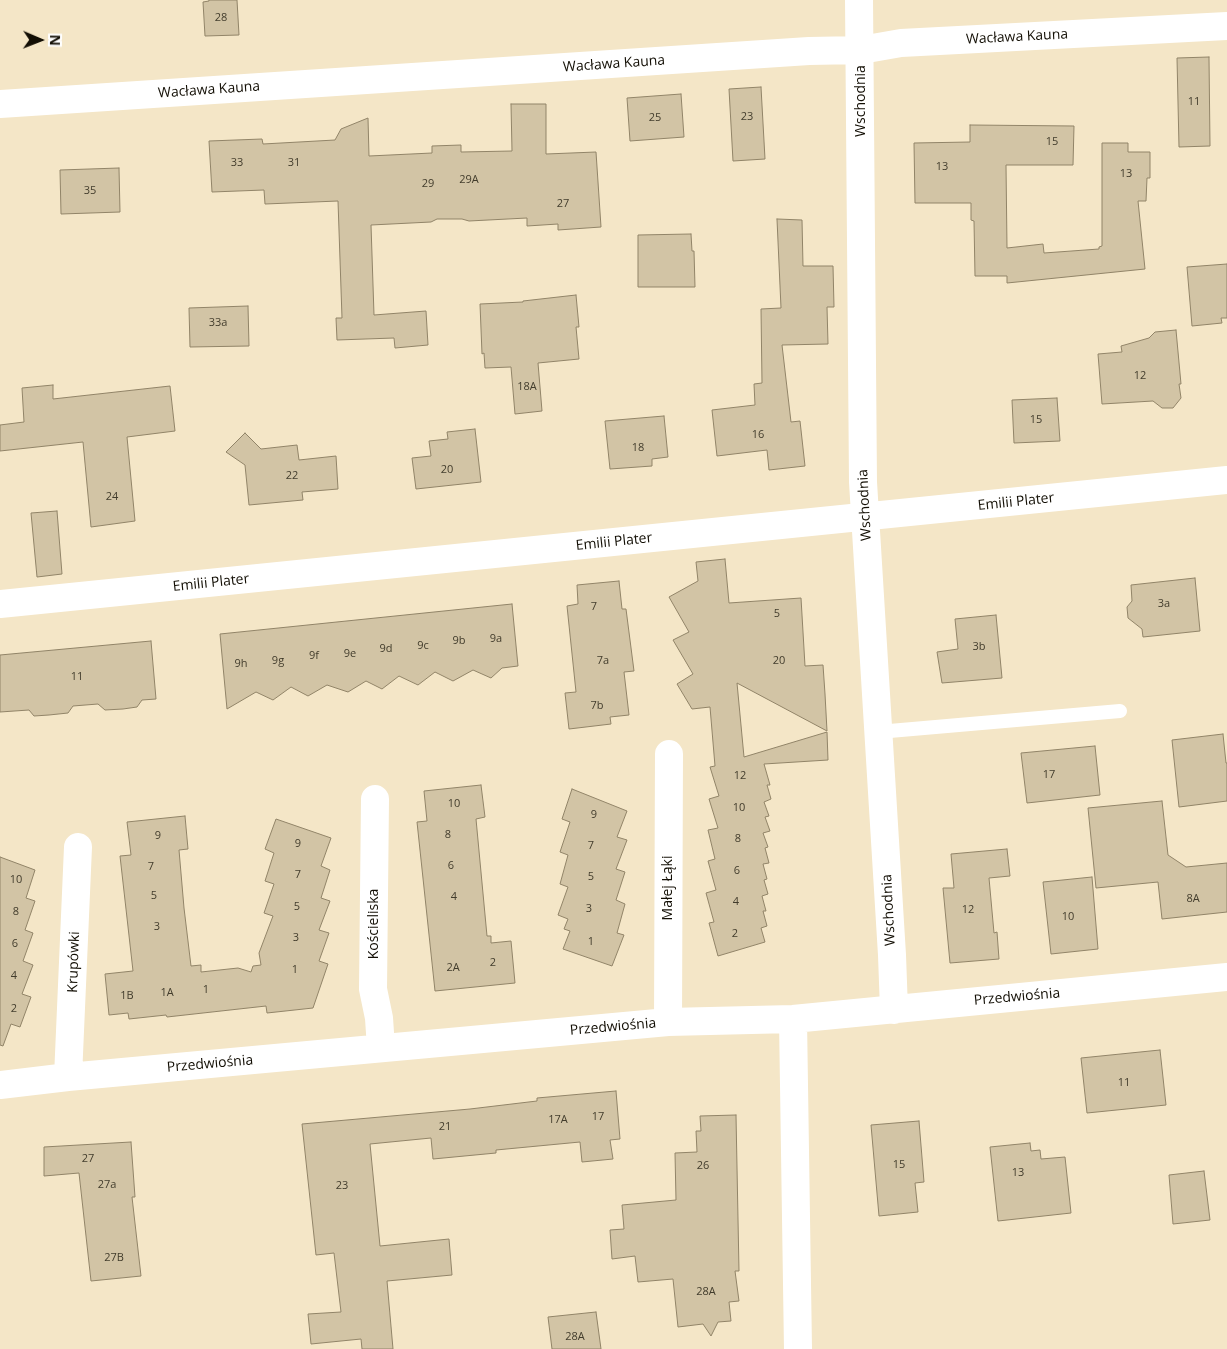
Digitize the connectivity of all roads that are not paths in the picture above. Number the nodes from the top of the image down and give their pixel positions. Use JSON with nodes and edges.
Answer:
{"nodes":[{"id":1,"x":859,"y":0,"type":"edge"},
{"id":2,"x":1227,"y":26,"type":"edge"},
{"id":3,"x":861,"y":50,"type":"junction"},
{"id":4,"x":0,"y":104,"type":"edge"},
{"id":5,"x":1227,"y":480,"type":"edge"},
{"id":6,"x":865,"y":517,"type":"junction"},
{"id":7,"x":0,"y":604,"type":"edge"},
{"id":8,"x":1120,"y":711,"type":"dead end"},
{"id":9,"x":878,"y":732,"type":"junction"},
{"id":10,"x":669,"y":754,"type":"dead end"},
{"id":11,"x":374,"y":798,"type":"dead end"},
{"id":12,"x":78,"y":847,"type":"dead end"},
{"id":13,"x":1227,"y":977,"type":"edge"},
{"id":14,"x":894,"y":1010,"type":"junction"},
{"id":15,"x":793,"y":1019,"type":"junction"},
{"id":16,"x":668,"y":1022,"type":"junction"},
{"id":17,"x":381,"y":1048,"type":"junction"},
{"id":18,"x":68,"y":1077,"type":"junction"},
{"id":19,"x":0,"y":1085,"type":"edge"},
{"id":20,"x":798,"y":1349,"type":"edge"}],
"edges":[{"from":1,"to":3,"type":"street","name":"Wschodnia"},
{"from":2,"to":3,"type":"street","name":"Wacława Kauna"},
{"from":3,"to":4,"type":"street","name":"Wacława Kauna"},
{"from":3,"to":6,"type":"street","name":"Wschodnia"},
{"from":5,"to":6,"type":"street","name":"Emilii Plater"},
{"from":6,"to":7,"type":"street","name":"Emilii Plater"},
{"from":6,"to":9,"type":"street","name":"Wschodnia"},
{"from":8,"to":9,"type":"lane"},
{"from":9,"to":14,"type":"street","name":"Wschodnia"},
{"from":10,"to":16,"type":"street","name":"Małej Łąki"},
{"from":11,"to":17,"type":"street","name":"Kościeliska"},
{"from":12,"to":18,"type":"street","name":"Krupówki"},
{"from":13,"to":14,"type":"street","name":"Przedwiośnia"},
{"from":14,"to":15,"type":"street","name":"Przedwiośnia"},
{"from":15,"to":16,"type":"street","name":"Przedwiośnia"},
{"from":15,"to":20,"type":"street"},
{"from":16,"to":17,"type":"street","name":"Przedwiośnia"},
{"from":17,"to":18,"type":"street","name":"Przedwiośnia"},
{"from":18,"to":19,"type":"street","name":"Przedwiośnia"}]}
